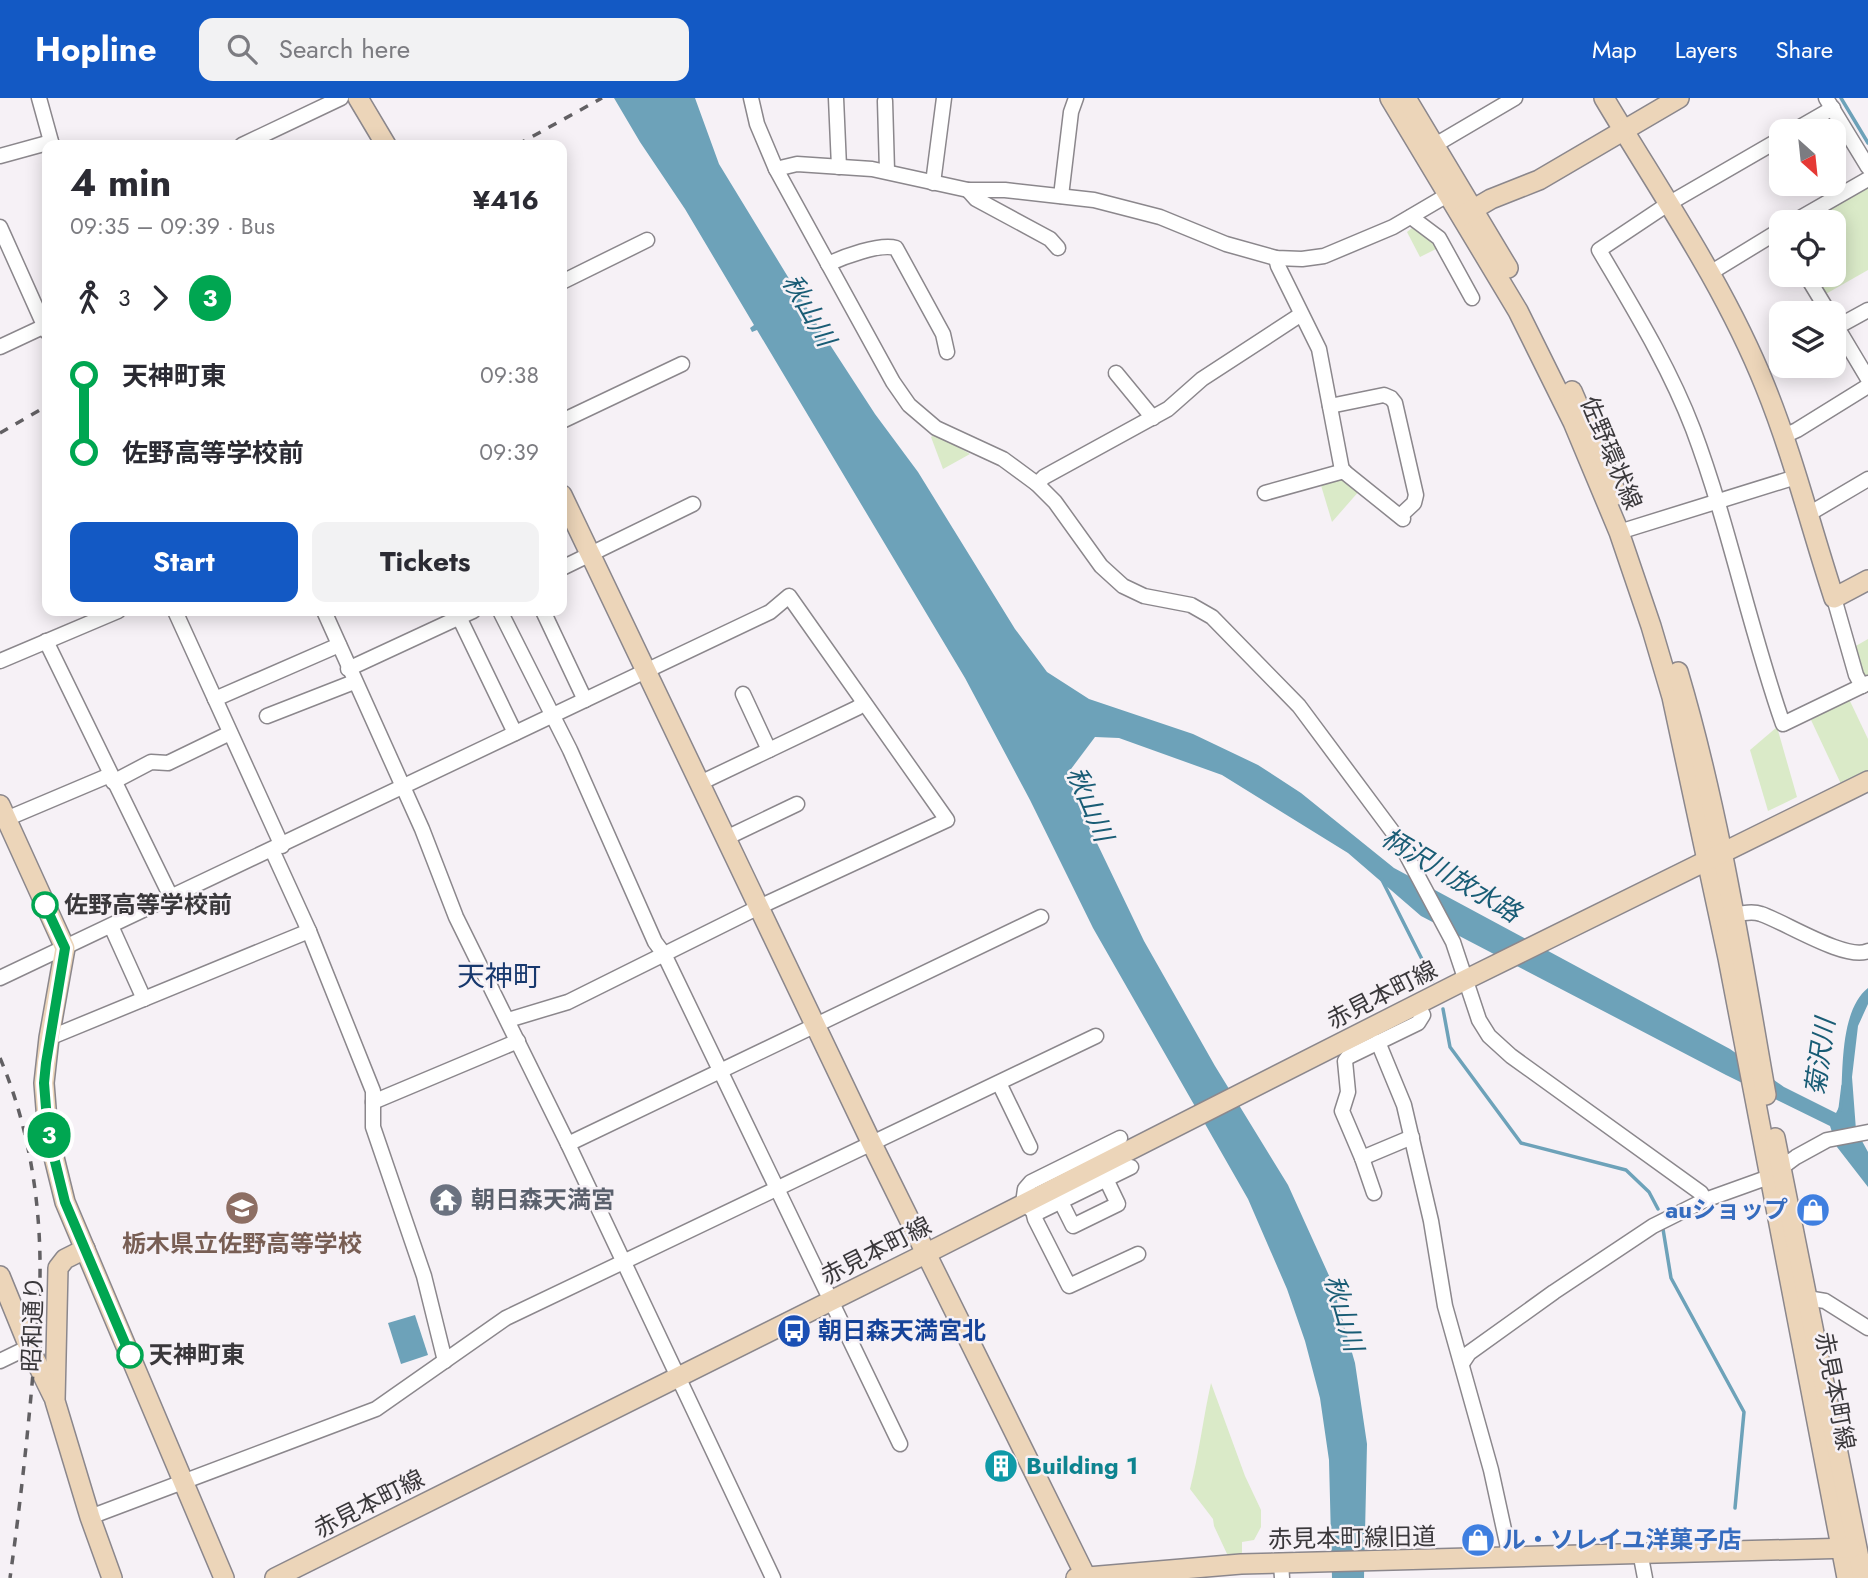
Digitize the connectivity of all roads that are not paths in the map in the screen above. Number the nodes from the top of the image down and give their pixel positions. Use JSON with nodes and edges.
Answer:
{"nodes":[{"id":1,"x":39,"y":98,"type":"edge"},
{"id":2,"x":341,"y":98,"type":"edge"},
{"id":3,"x":358,"y":98,"type":"edge"},
{"id":4,"x":751,"y":98,"type":"edge"},
{"id":5,"x":836,"y":98,"type":"edge"},
{"id":6,"x":944,"y":98,"type":"edge"},
{"id":7,"x":1076,"y":98,"type":"edge"},
{"id":8,"x":1390,"y":98,"type":"edge"},
{"id":9,"x":1406,"y":98,"type":"edge"},
{"id":10,"x":1604,"y":98,"type":"edge"},
{"id":11,"x":1679,"y":98,"type":"edge"},
{"id":12,"x":1509,"y":99,"type":"edge"},
{"id":13,"x":885,"y":101,"type":"dead end"},
{"id":14,"x":1830,"y":103,"type":"edge"},
{"id":15,"x":1809,"y":119,"type":"edge"},
{"id":16,"x":1624,"y":131,"type":"junction"},
{"id":17,"x":51,"y":140,"type":"edge"},
{"id":18,"x":253,"y":140,"type":"edge"},
{"id":19,"x":383,"y":140,"type":"edge"},
{"id":20,"x":1435,"y":145,"type":"junction"},
{"id":21,"x":42,"y":146,"type":"edge"},
{"id":22,"x":1769,"y":146,"type":"edge"},
{"id":23,"x":0,"y":156,"type":"edge"},
{"id":24,"x":839,"y":167,"type":"junction"},
{"id":25,"x":1868,"y":167,"type":"edge"},
{"id":26,"x":776,"y":169,"type":"junction"},
{"id":27,"x":887,"y":171,"type":"junction"},
{"id":28,"x":1868,"y":179,"type":"edge"},
{"id":29,"x":933,"y":183,"type":"junction"},
{"id":30,"x":968,"y":190,"type":"junction"},
{"id":31,"x":1454,"y":191,"type":"junction"},
{"id":32,"x":1060,"y":196,"type":"junction"},
{"id":33,"x":1668,"y":204,"type":"junction"},
{"id":34,"x":1814,"y":210,"type":"edge"},
{"id":35,"x":1467,"y":213,"type":"junction"},
{"id":36,"x":1411,"y":217,"type":"junction"},
{"id":37,"x":0,"y":227,"type":"edge"},
{"id":38,"x":1769,"y":238,"type":"edge"},
{"id":39,"x":647,"y":240,"type":"dead end"},
{"id":40,"x":1058,"y":248,"type":"dead end"},
{"id":41,"x":1276,"y":258,"type":"junction"},
{"id":42,"x":828,"y":264,"type":"junction"},
{"id":43,"x":1710,"y":273,"type":"junction"},
{"id":44,"x":567,"y":280,"type":"edge"},
{"id":45,"x":1472,"y":298,"type":"dead end"},
{"id":46,"x":1868,"y":310,"type":"edge"},
{"id":47,"x":1300,"y":314,"type":"junction"},
{"id":48,"x":42,"y":319,"type":"edge"},
{"id":49,"x":1846,"y":320,"type":"edge"},
{"id":50,"x":42,"y":330,"type":"edge"},
{"id":51,"x":1846,"y":342,"type":"edge"},
{"id":52,"x":0,"y":347,"type":"edge"},
{"id":53,"x":947,"y":352,"type":"dead end"},
{"id":54,"x":682,"y":364,"type":"dead end"},
{"id":55,"x":1116,"y":373,"type":"dead end"},
{"id":56,"x":1868,"y":379,"type":"edge"},
{"id":57,"x":1868,"y":386,"type":"edge"},
{"id":58,"x":1330,"y":405,"type":"junction"},
{"id":59,"x":1153,"y":418,"type":"junction"},
{"id":60,"x":567,"y":420,"type":"edge"},
{"id":61,"x":1784,"y":436,"type":"junction"},
{"id":62,"x":1344,"y":471,"type":"junction"},
{"id":63,"x":1796,"y":477,"type":"junction"},
{"id":64,"x":1868,"y":479,"type":"edge"},
{"id":65,"x":1037,"y":484,"type":"junction"},
{"id":66,"x":1265,"y":493,"type":"dead end"},
{"id":67,"x":1717,"y":500,"type":"junction"},
{"id":68,"x":693,"y":504,"type":"dead end"},
{"id":69,"x":567,"y":505,"type":"edge"},
{"id":70,"x":1807,"y":515,"type":"junction"},
{"id":71,"x":1624,"y":530,"type":"junction"},
{"id":72,"x":591,"y":554,"type":"junction"},
{"id":73,"x":567,"y":566,"type":"edge"},
{"id":74,"x":1868,"y":580,"type":"edge"},
{"id":75,"x":1833,"y":598,"type":"junction"},
{"id":76,"x":106,"y":616,"type":"edge"},
{"id":77,"x":177,"y":616,"type":"edge"},
{"id":78,"x":326,"y":616,"type":"edge"},
{"id":79,"x":502,"y":616,"type":"edge"},
{"id":80,"x":545,"y":616,"type":"edge"},
{"id":81,"x":459,"y":617,"type":"joint"},
{"id":82,"x":46,"y":641,"type":"junction"},
{"id":83,"x":339,"y":645,"type":"junction"},
{"id":84,"x":0,"y":661,"type":"edge"},
{"id":85,"x":647,"y":672,"type":"junction"},
{"id":86,"x":351,"y":676,"type":"junction"},
{"id":87,"x":1865,"y":685,"type":"edge"},
{"id":88,"x":743,"y":694,"type":"dead end"},
{"id":89,"x":215,"y":699,"type":"junction"},
{"id":90,"x":585,"y":700,"type":"junction"},
{"id":91,"x":864,"y":703,"type":"junction"},
{"id":92,"x":267,"y":716,"type":"dead end"},
{"id":93,"x":552,"y":716,"type":"junction"},
{"id":94,"x":230,"y":733,"type":"junction"},
{"id":95,"x":515,"y":733,"type":"junction"},
{"id":96,"x":769,"y":750,"type":"junction"},
{"id":97,"x":111,"y":778,"type":"junction"},
{"id":98,"x":1868,"y":780,"type":"edge"},
{"id":99,"x":700,"y":783,"type":"junction"},
{"id":100,"x":402,"y":787,"type":"junction"},
{"id":101,"x":797,"y":804,"type":"dead end"},
{"id":102,"x":3,"y":812,"type":"edge"},
{"id":103,"x":726,"y":838,"type":"junction"},
{"id":104,"x":277,"y":848,"type":"junction"},
{"id":105,"x":1714,"y":856,"type":"junction"},
{"id":106,"x":171,"y":897,"type":"junction"},
{"id":107,"x":759,"y":907,"type":"junction"},
{"id":108,"x":1734,"y":915,"type":"junction"},
{"id":109,"x":1041,"y":917,"type":"dead end"},
{"id":110,"x":111,"y":926,"type":"junction"},
{"id":111,"x":309,"y":931,"type":"junction"},
{"id":112,"x":65,"y":948,"type":"junction"},
{"id":113,"x":1868,"y":951,"type":"edge"},
{"id":114,"x":664,"y":954,"type":"junction"},
{"id":115,"x":0,"y":978,"type":"edge"},
{"id":116,"x":1467,"y":979,"type":"junction"},
{"id":117,"x":144,"y":999,"type":"junction"},
{"id":118,"x":1418,"y":1005,"type":"junction"},
{"id":119,"x":508,"y":1020,"type":"junction"},
{"id":120,"x":816,"y":1025,"type":"junction"},
{"id":121,"x":1096,"y":1036,"type":"dead end"},
{"id":122,"x":49,"y":1038,"type":"junction"},
{"id":123,"x":517,"y":1041,"type":"junction"},
{"id":124,"x":1378,"y":1042,"type":"junction"},
{"id":125,"x":1752,"y":1056,"type":"junction"},
{"id":126,"x":720,"y":1071,"type":"junction"},
{"id":127,"x":999,"y":1083,"type":"junction"},
{"id":128,"x":373,"y":1102,"type":"junction"},
{"id":129,"x":1864,"y":1133,"type":"edge"},
{"id":130,"x":1412,"y":1137,"type":"junction"},
{"id":131,"x":568,"y":1144,"type":"junction"},
{"id":132,"x":872,"y":1144,"type":"junction"},
{"id":133,"x":1030,"y":1147,"type":"dead end"},
{"id":134,"x":1362,"y":1158,"type":"junction"},
{"id":135,"x":1131,"y":1167,"type":"dead end"},
{"id":136,"x":1775,"y":1173,"type":"junction"},
{"id":137,"x":1106,"y":1179,"type":"junction"},
{"id":138,"x":777,"y":1189,"type":"junction"},
{"id":139,"x":1374,"y":1193,"type":"dead end"},
{"id":140,"x":1705,"y":1200,"type":"junction"},
{"id":141,"x":1061,"y":1202,"type":"junction"},
{"id":142,"x":1028,"y":1207,"type":"junction"},
{"id":143,"x":85,"y":1249,"type":"junction"},
{"id":144,"x":927,"y":1253,"type":"junction"},
{"id":145,"x":1138,"y":1254,"type":"dead end"},
{"id":146,"x":623,"y":1263,"type":"junction"},
{"id":147,"x":0,"y":1276,"type":"edge"},
{"id":148,"x":1807,"y":1298,"type":"junction"},
{"id":149,"x":831,"y":1300,"type":"junction"},
{"id":150,"x":1868,"y":1328,"type":"edge"},
{"id":151,"x":29,"y":1347,"type":"junction"},
{"id":152,"x":0,"y":1361,"type":"edge"},
{"id":153,"x":445,"y":1361,"type":"junction"},
{"id":154,"x":1463,"y":1362,"type":"junction"},
{"id":155,"x":677,"y":1376,"type":"junction"},
{"id":156,"x":55,"y":1401,"type":"junction"},
{"id":157,"x":900,"y":1444,"type":"dead end"},
{"id":158,"x":185,"y":1482,"type":"junction"},
{"id":159,"x":90,"y":1517,"type":"junction"},
{"id":160,"x":1855,"y":1548,"type":"edge"},
{"id":161,"x":1640,"y":1552,"type":"junction"},
{"id":162,"x":1510,"y":1557,"type":"junction"},
{"id":163,"x":1288,"y":1568,"type":"edge"},
{"id":164,"x":1155,"y":1574,"type":"edge"},
{"id":165,"x":1081,"y":1577,"type":"edge"},
{"id":166,"x":112,"y":1578,"type":"edge"},
{"id":167,"x":224,"y":1578,"type":"edge"},
{"id":168,"x":275,"y":1578,"type":"edge"},
{"id":169,"x":773,"y":1578,"type":"edge"},
{"id":170,"x":1645,"y":1578,"type":"edge"},
{"id":171,"x":1847,"y":1578,"type":"edge"},
{"id":172,"x":1863,"y":1578,"type":"edge"}],
"edges":[{"from":1,"to":17,"type":"street"},
{"from":2,"to":18,"type":"street"},
{"from":3,"to":19,"type":"main road"},
{"from":4,"to":26,"type":"street"},
{"from":5,"to":24,"type":"street"},
{"from":6,"to":29,"type":"street"},
{"from":7,"to":32,"type":"street"},
{"from":8,"to":31,"type":"main road","name":"佐野環状線"},
{"from":9,"to":20,"type":"main road","name":"佐野環状線"},
{"from":10,"to":16,"type":"main road"},
{"from":11,"to":16,"type":"main road"},
{"from":12,"to":20,"type":"street"},
{"from":13,"to":27,"type":"street"},
{"from":14,"to":15,"type":"street"},
{"from":14,"to":25,"type":"street"},
{"from":16,"to":33,"type":"main road"},
{"from":16,"to":35,"type":"main road"},
{"from":20,"to":31,"type":"main road","name":"佐野環状線"},
{"from":21,"to":23,"type":"street"},
{"from":22,"to":33,"type":"street"},
{"from":24,"to":26,"type":"street"},
{"from":24,"to":27,"type":"street"},
{"from":26,"to":42,"type":"street"},
{"from":27,"to":29,"type":"street"},
{"from":28,"to":34,"type":"street"},
{"from":29,"to":30,"type":"street"},
{"from":30,"to":32,"type":"street"},
{"from":30,"to":40,"type":"street"},
{"from":31,"to":35,"type":"main road","name":"佐野環状線"},
{"from":31,"to":36,"type":"street"},
{"from":32,"to":41,"type":"street"},
{"from":33,"to":43,"type":"main road"},
{"from":33,"to":67,"type":"street"},
{"from":35,"to":71,"type":"main road","name":"佐野環状線"},
{"from":36,"to":41,"type":"street"},
{"from":36,"to":45,"type":"street"},
{"from":37,"to":48,"type":"street"},
{"from":38,"to":43,"type":"street"},
{"from":39,"to":44,"type":"street"},
{"from":41,"to":47,"type":"street"},
{"from":42,"to":53,"type":"street"},
{"from":42,"to":65,"type":"street"},
{"from":43,"to":61,"type":"main road"},
{"from":46,"to":49,"type":"street"},
{"from":47,"to":58,"type":"street"},
{"from":47,"to":59,"type":"street"},
{"from":50,"to":52,"type":"street"},
{"from":51,"to":56,"type":"street"},
{"from":54,"to":60,"type":"street"},
{"from":55,"to":59,"type":"street"},
{"from":57,"to":61,"type":"street"},
{"from":58,"to":62,"type":"street"},
{"from":58,"to":62,"type":"street"},
{"from":59,"to":65,"type":"street"},
{"from":61,"to":63,"type":"main road"},
{"from":62,"to":66,"type":"street"},
{"from":63,"to":67,"type":"street"},
{"from":63,"to":70,"type":"main road"},
{"from":64,"to":70,"type":"street"},
{"from":65,"to":116,"type":"street"},
{"from":67,"to":71,"type":"street"},
{"from":67,"to":87,"type":"street"},
{"from":68,"to":72,"type":"street"},
{"from":69,"to":72,"type":"main road"},
{"from":70,"to":75,"type":"main road"},
{"from":71,"to":105,"type":"main road","name":"佐野環状線"},
{"from":72,"to":73,"type":"street"},
{"from":72,"to":85,"type":"main road"},
{"from":74,"to":75,"type":"main road"},
{"from":75,"to":87,"type":"street"},
{"from":76,"to":82,"type":"street"},
{"from":77,"to":89,"type":"street"},
{"from":78,"to":83,"type":"street"},
{"from":79,"to":93,"type":"street"},
{"from":80,"to":90,"type":"street"},
{"from":81,"to":86,"type":"street"},
{"from":81,"to":95,"type":"street"},
{"from":82,"to":84,"type":"street"},
{"from":82,"to":97,"type":"street"},
{"from":83,"to":86,"type":"street"},
{"from":83,"to":89,"type":"street"},
{"from":85,"to":90,"type":"street"},
{"from":85,"to":91,"type":"street"},
{"from":85,"to":99,"type":"main road"},
{"from":86,"to":92,"type":"street"},
{"from":86,"to":100,"type":"street"},
{"from":88,"to":96,"type":"street"},
{"from":89,"to":94,"type":"street"},
{"from":90,"to":93,"type":"street"},
{"from":91,"to":96,"type":"street"},
{"from":91,"to":107,"type":"street"},
{"from":93,"to":95,"type":"street"},
{"from":93,"to":114,"type":"street"},
{"from":94,"to":97,"type":"street"},
{"from":94,"to":104,"type":"street"},
{"from":95,"to":100,"type":"street"},
{"from":96,"to":99,"type":"street"},
{"from":97,"to":102,"type":"street"},
{"from":97,"to":106,"type":"street"},
{"from":98,"to":105,"type":"main road"},
{"from":99,"to":103,"type":"main road"},
{"from":100,"to":104,"type":"street"},
{"from":100,"to":119,"type":"street"},
{"from":101,"to":103,"type":"street"},
{"from":102,"to":112,"type":"main road"},
{"from":103,"to":107,"type":"main road"},
{"from":104,"to":106,"type":"street"},
{"from":104,"to":111,"type":"street"},
{"from":105,"to":108,"type":"main road"},
{"from":105,"to":116,"type":"main road","name":"赤見本町線"},
{"from":105,"to":125,"type":"main road"},
{"from":106,"to":110,"type":"street"},
{"from":107,"to":114,"type":"street"},
{"from":107,"to":120,"type":"main road"},
{"from":108,"to":113,"type":"street"},
{"from":108,"to":125,"type":"main road"},
{"from":109,"to":120,"type":"street"},
{"from":110,"to":112,"type":"street"},
{"from":110,"to":117,"type":"street"},
{"from":111,"to":117,"type":"street"},
{"from":111,"to":128,"type":"street"},
{"from":112,"to":115,"type":"street"},
{"from":112,"to":122,"type":"main road"},
{"from":114,"to":119,"type":"street"},
{"from":114,"to":126,"type":"street"},
{"from":116,"to":118,"type":"main road","name":"赤見本町線"},
{"from":116,"to":140,"type":"street"},
{"from":117,"to":122,"type":"street"},
{"from":118,"to":124,"type":"street"},
{"from":118,"to":142,"type":"main road","name":"赤見本町線"},
{"from":119,"to":123,"type":"street"},
{"from":120,"to":126,"type":"street"},
{"from":120,"to":132,"type":"main road"},
{"from":121,"to":127,"type":"street"},
{"from":122,"to":143,"type":"main road"},
{"from":123,"to":128,"type":"street"},
{"from":123,"to":131,"type":"street"},
{"from":124,"to":130,"type":"street"},
{"from":124,"to":134,"type":"street"},
{"from":125,"to":136,"type":"main road","name":"赤見本町線"},
{"from":126,"to":131,"type":"street"},
{"from":126,"to":138,"type":"street"},
{"from":127,"to":132,"type":"street"},
{"from":127,"to":133,"type":"street"},
{"from":128,"to":153,"type":"street"},
{"from":129,"to":136,"type":"street"},
{"from":130,"to":134,"type":"street"},
{"from":130,"to":154,"type":"street"},
{"from":131,"to":146,"type":"street"},
{"from":132,"to":138,"type":"street"},
{"from":132,"to":144,"type":"main road"},
{"from":134,"to":139,"type":"street"},
{"from":135,"to":137,"type":"street"},
{"from":136,"to":140,"type":"street"},
{"from":136,"to":148,"type":"main road","name":"赤見本町線"},
{"from":136,"to":160,"type":"main road","name":"赤見本町線"},
{"from":137,"to":141,"type":"street"},
{"from":137,"to":141,"type":"street"},
{"from":138,"to":146,"type":"street"},
{"from":138,"to":149,"type":"street"},
{"from":140,"to":154,"type":"street"},
{"from":141,"to":142,"type":"street"},
{"from":142,"to":144,"type":"main road","name":"赤見本町線"},
{"from":142,"to":145,"type":"street"},
{"from":143,"to":156,"type":"main road","name":"昭和通り"},
{"from":143,"to":158,"type":"main road"},
{"from":144,"to":149,"type":"main road","name":"赤見本町線"},
{"from":144,"to":165,"type":"main road"},
{"from":146,"to":153,"type":"street"},
{"from":146,"to":155,"type":"street"},
{"from":147,"to":151,"type":"main road"},
{"from":148,"to":150,"type":"street"},
{"from":148,"to":160,"type":"main road","name":"赤見本町線"},
{"from":149,"to":155,"type":"main road","name":"赤見本町線"},
{"from":149,"to":157,"type":"street"},
{"from":151,"to":152,"type":"street"},
{"from":151,"to":156,"type":"main road"},
{"from":153,"to":158,"type":"street"},
{"from":154,"to":162,"type":"street"},
{"from":155,"to":168,"type":"main road","name":"赤見本町線"},
{"from":155,"to":169,"type":"street"},
{"from":156,"to":159,"type":"main road","name":"昭和通り"},
{"from":158,"to":159,"type":"street"},
{"from":158,"to":167,"type":"main road"},
{"from":159,"to":166,"type":"main road","name":"昭和通り"},
{"from":160,"to":161,"type":"main road","name":"赤見本町線旧道"},
{"from":160,"to":171,"type":"main road"},
{"from":160,"to":172,"type":"main road"},
{"from":161,"to":162,"type":"main road","name":"赤見本町線旧道"},
{"from":161,"to":170,"type":"street"},
{"from":162,"to":163,"type":"main road","name":"赤見本町線旧道"},
{"from":163,"to":164,"type":"main road","name":"赤見本町線旧道"},
{"from":164,"to":165,"type":"main road","name":"赤見本町線旧道"}]}
